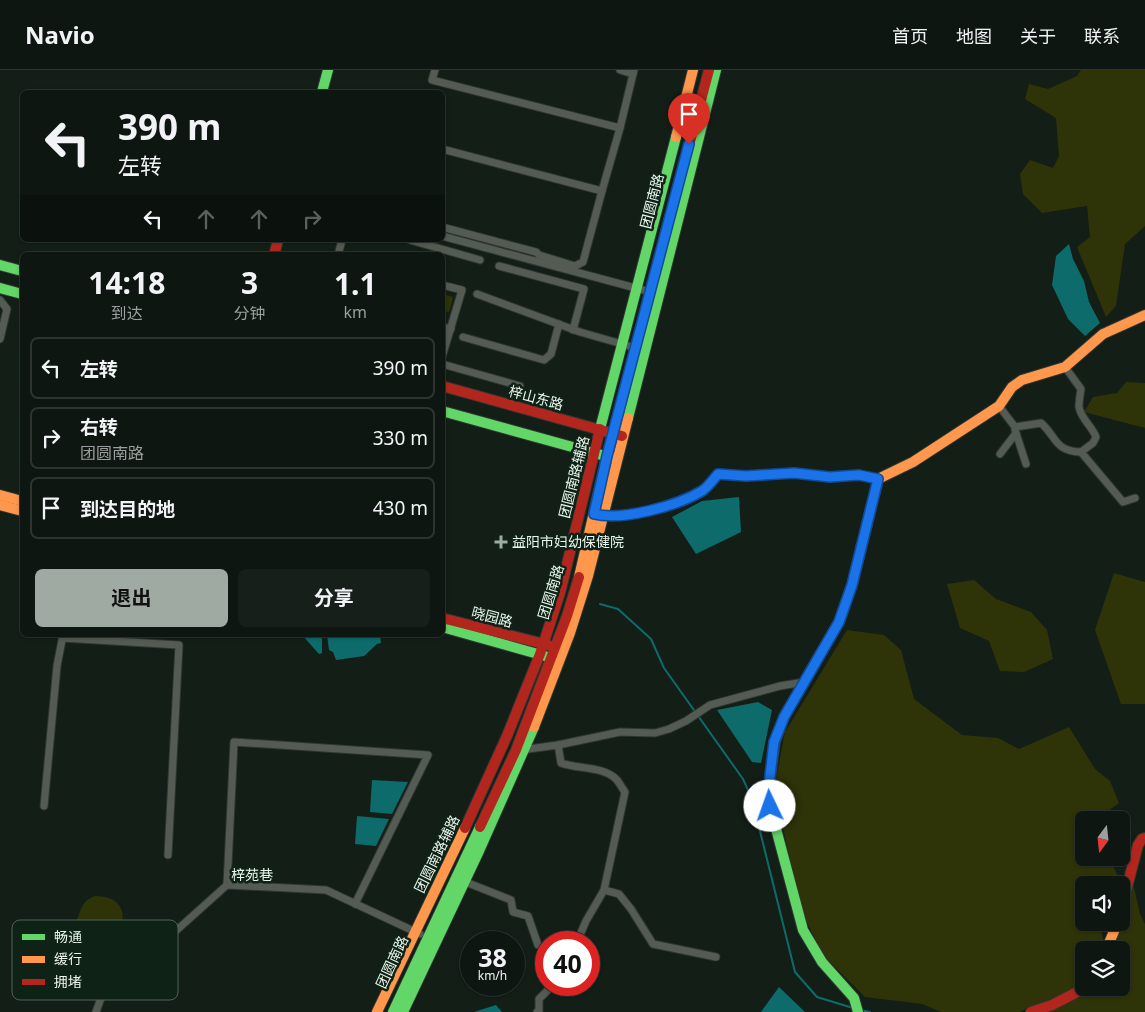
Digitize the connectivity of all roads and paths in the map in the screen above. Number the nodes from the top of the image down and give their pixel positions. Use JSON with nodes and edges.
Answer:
{"nodes":[{"id":1,"x":328,"y":70,"type":"edge"},
{"id":2,"x":435,"y":70,"type":"edge"},
{"id":3,"x":620,"y":70,"type":"edge"},
{"id":4,"x":693,"y":70,"type":"edge"},
{"id":5,"x":699,"y":70,"type":"edge"},
{"id":6,"x":709,"y":70,"type":"edge"},
{"id":7,"x":716,"y":70,"type":"edge"},
{"id":8,"x":634,"y":72,"type":"edge"},
{"id":9,"x":323,"y":90,"type":"edge"},
{"id":10,"x":620,"y":128,"type":"junction"},
{"id":11,"x":445,"y":150,"type":"edge"},
{"id":12,"x":602,"y":192,"type":"junction"},
{"id":13,"x":445,"y":228,"type":"edge"},
{"id":14,"x":445,"y":237,"type":"edge"},
{"id":15,"x":417,"y":242,"type":"edge"},
{"id":16,"x":480,"y":260,"type":"dead end"},
{"id":17,"x":0,"y":265,"type":"edge"},
{"id":18,"x":499,"y":266,"type":"dead end"},
{"id":19,"x":20,"y":270,"type":"edge"},
{"id":20,"x":445,"y":286,"type":"edge"},
{"id":21,"x":0,"y":288,"type":"edge"},
{"id":22,"x":640,"y":289,"type":"junction"},
{"id":23,"x":20,"y":293,"type":"edge"},
{"id":24,"x":477,"y":294,"type":"dead end"},
{"id":25,"x":0,"y":300,"type":"edge"},
{"id":26,"x":1145,"y":316,"type":"edge"},
{"id":27,"x":559,"y":324,"type":"junction"},
{"id":28,"x":445,"y":328,"type":"edge"},
{"id":29,"x":451,"y":329,"type":"junction"},
{"id":30,"x":573,"y":330,"type":"junction"},
{"id":31,"x":463,"y":337,"type":"dead end"},
{"id":32,"x":0,"y":339,"type":"edge"},
{"id":33,"x":626,"y":345,"type":"junction"},
{"id":34,"x":445,"y":348,"type":"edge"},
{"id":35,"x":445,"y":365,"type":"edge"},
{"id":36,"x":1065,"y":367,"type":"junction"},
{"id":37,"x":520,"y":386,"type":"dead end"},
{"id":38,"x":445,"y":387,"type":"edge"},
{"id":39,"x":998,"y":406,"type":"junction"},
{"id":40,"x":445,"y":412,"type":"edge"},
{"id":41,"x":1015,"y":430,"type":"junction"},
{"id":42,"x":611,"y":432,"type":"junction"},
{"id":43,"x":1081,"y":452,"type":"junction"},
{"id":44,"x":1000,"y":454,"type":"dead end"},
{"id":45,"x":605,"y":456,"type":"junction"},
{"id":46,"x":1026,"y":464,"type":"dead end"},
{"id":47,"x":878,"y":479,"type":"junction"},
{"id":48,"x":0,"y":495,"type":"edge"},
{"id":49,"x":1135,"y":498,"type":"dead end"},
{"id":50,"x":20,"y":500,"type":"edge"},
{"id":51,"x":0,"y":505,"type":"edge"},
{"id":52,"x":20,"y":510,"type":"edge"},
{"id":53,"x":598,"y":515,"type":"junction"},
{"id":54,"x":570,"y":578,"type":"junction"},
{"id":55,"x":560,"y":592,"type":"junction"},
{"id":56,"x":445,"y":619,"type":"edge"},
{"id":57,"x":445,"y":628,"type":"edge"},
{"id":58,"x":63,"y":637,"type":"edge"},
{"id":59,"x":76,"y":637,"type":"edge"},
{"id":60,"x":551,"y":652,"type":"junction"},
{"id":61,"x":804,"y":682,"type":"junction"},
{"id":62,"x":558,"y":745,"type":"junction"},
{"id":63,"x":521,"y":750,"type":"junction"},
{"id":64,"x":44,"y":806,"type":"dead end"},
{"id":65,"x":1145,"y":838,"type":"edge"},
{"id":66,"x":168,"y":855,"type":"dead end"},
{"id":67,"x":1130,"y":876,"type":"edge"},
{"id":68,"x":460,"y":880,"type":"junction"},
{"id":69,"x":227,"y":885,"type":"junction"},
{"id":70,"x":604,"y":890,"type":"junction"},
{"id":71,"x":355,"y":904,"type":"junction"},
{"id":72,"x":178,"y":929,"type":"edge"},
{"id":73,"x":582,"y":931,"type":"edge"},
{"id":74,"x":417,"y":933,"type":"junction"},
{"id":75,"x":535,"y":936,"type":"edge"},
{"id":76,"x":716,"y":957,"type":"dead end"},
{"id":77,"x":1075,"y":994,"type":"edge"},
{"id":78,"x":542,"y":996,"type":"edge"},
{"id":79,"x":100,"y":1000,"type":"edge"},
{"id":80,"x":857,"y":1010,"type":"edge"},
{"id":81,"x":96,"y":1012,"type":"edge"},
{"id":82,"x":376,"y":1012,"type":"edge"},
{"id":83,"x":383,"y":1012,"type":"edge"},
{"id":84,"x":393,"y":1012,"type":"edge"},
{"id":85,"x":402,"y":1012,"type":"edge"},
{"id":86,"x":537,"y":1012,"type":"edge"},
{"id":87,"x":1031,"y":1012,"type":"edge"}],
"edges":[{"from":1,"to":9,"type":"main road"},
{"from":2,"to":10,"type":"street"},
{"from":3,"to":8,"type":"street"},
{"from":4,"to":22,"type":"main road"},
{"from":5,"to":22,"type":"main road","name":"团圆南路"},
{"from":6,"to":42,"type":"main road","name":"团圆南路"},
{"from":7,"to":42,"type":"main road","name":"团圆南路辅路"},
{"from":8,"to":10,"type":"street"},
{"from":10,"to":12,"type":"street"},
{"from":11,"to":12,"type":"street"},
{"from":12,"to":13,"type":"street"},
{"from":14,"to":22,"type":"street"},
{"from":15,"to":16,"type":"street"},
{"from":17,"to":19,"type":"main road"},
{"from":18,"to":30,"type":"street"},
{"from":20,"to":29,"type":"street"},
{"from":21,"to":23,"type":"main road"},
{"from":22,"to":33,"type":"main road","name":"团圆南路"},
{"from":24,"to":27,"type":"street"},
{"from":25,"to":32,"type":"street"},
{"from":26,"to":36,"type":"main road"},
{"from":27,"to":30,"type":"street"},
{"from":27,"to":31,"type":"street"},
{"from":28,"to":29,"type":"street"},
{"from":29,"to":34,"type":"street"},
{"from":30,"to":33,"type":"street"},
{"from":33,"to":42,"type":"main road","name":"团圆南路"},
{"from":35,"to":37,"type":"street"},
{"from":36,"to":39,"type":"main road"},
{"from":36,"to":43,"type":"street"},
{"from":38,"to":42,"type":"main road","name":"梓山东路"},
{"from":39,"to":41,"type":"street"},
{"from":39,"to":47,"type":"main road"},
{"from":40,"to":45,"type":"main road"},
{"from":41,"to":43,"type":"street"},
{"from":41,"to":44,"type":"street"},
{"from":41,"to":46,"type":"street"},
{"from":42,"to":45,"type":"main road","name":"团圆南路辅路"},
{"from":42,"to":45,"type":"main road","name":"团圆南路辅路"},
{"from":43,"to":49,"type":"street"},
{"from":45,"to":53,"type":"main road"},
{"from":45,"to":54,"type":"main road","name":"团圆南路"},
{"from":45,"to":55,"type":"main road","name":"团圆南路辅路"},
{"from":47,"to":53,"type":"street"},
{"from":47,"to":61,"type":"main road"},
{"from":48,"to":50,"type":"main road"},
{"from":51,"to":52,"type":"main road"},
{"from":53,"to":60,"type":"main road"},
{"from":54,"to":55,"type":"main road"},
{"from":54,"to":60,"type":"main road","name":"团圆南路"},
{"from":55,"to":60,"type":"main road","name":"团圆南路辅路"},
{"from":56,"to":60,"type":"main road","name":"晓园路"},
{"from":57,"to":60,"type":"main road","name":"晓园路"},
{"from":58,"to":64,"type":"street"},
{"from":59,"to":66,"type":"street"},
{"from":60,"to":63,"type":"main road","name":"团圆南路"},
{"from":60,"to":74,"type":"main road","name":"团圆南路"},
{"from":61,"to":62,"type":"street"},
{"from":61,"to":80,"type":"main road"},
{"from":62,"to":63,"type":"street"},
{"from":62,"to":70,"type":"street"},
{"from":63,"to":68,"type":"main road","name":"团圆南路"},
{"from":65,"to":67,"type":"main road"},
{"from":68,"to":75,"type":"street"},
{"from":68,"to":84,"type":"main road","name":"团圆南路"},
{"from":68,"to":85,"type":"main road"},
{"from":69,"to":71,"type":"street","name":"梓苑巷"},
{"from":69,"to":71,"type":"street"},
{"from":69,"to":72,"type":"street","name":"梓苑巷"},
{"from":70,"to":73,"type":"street"},
{"from":70,"to":76,"type":"street"},
{"from":71,"to":74,"type":"street","name":"梓苑巷"},
{"from":74,"to":82,"type":"main road"},
{"from":74,"to":83,"type":"main road","name":"团圆南路"},
{"from":77,"to":87,"type":"main road"},
{"from":78,"to":86,"type":"street"},
{"from":79,"to":81,"type":"street","name":"梓苑巷"}]}
